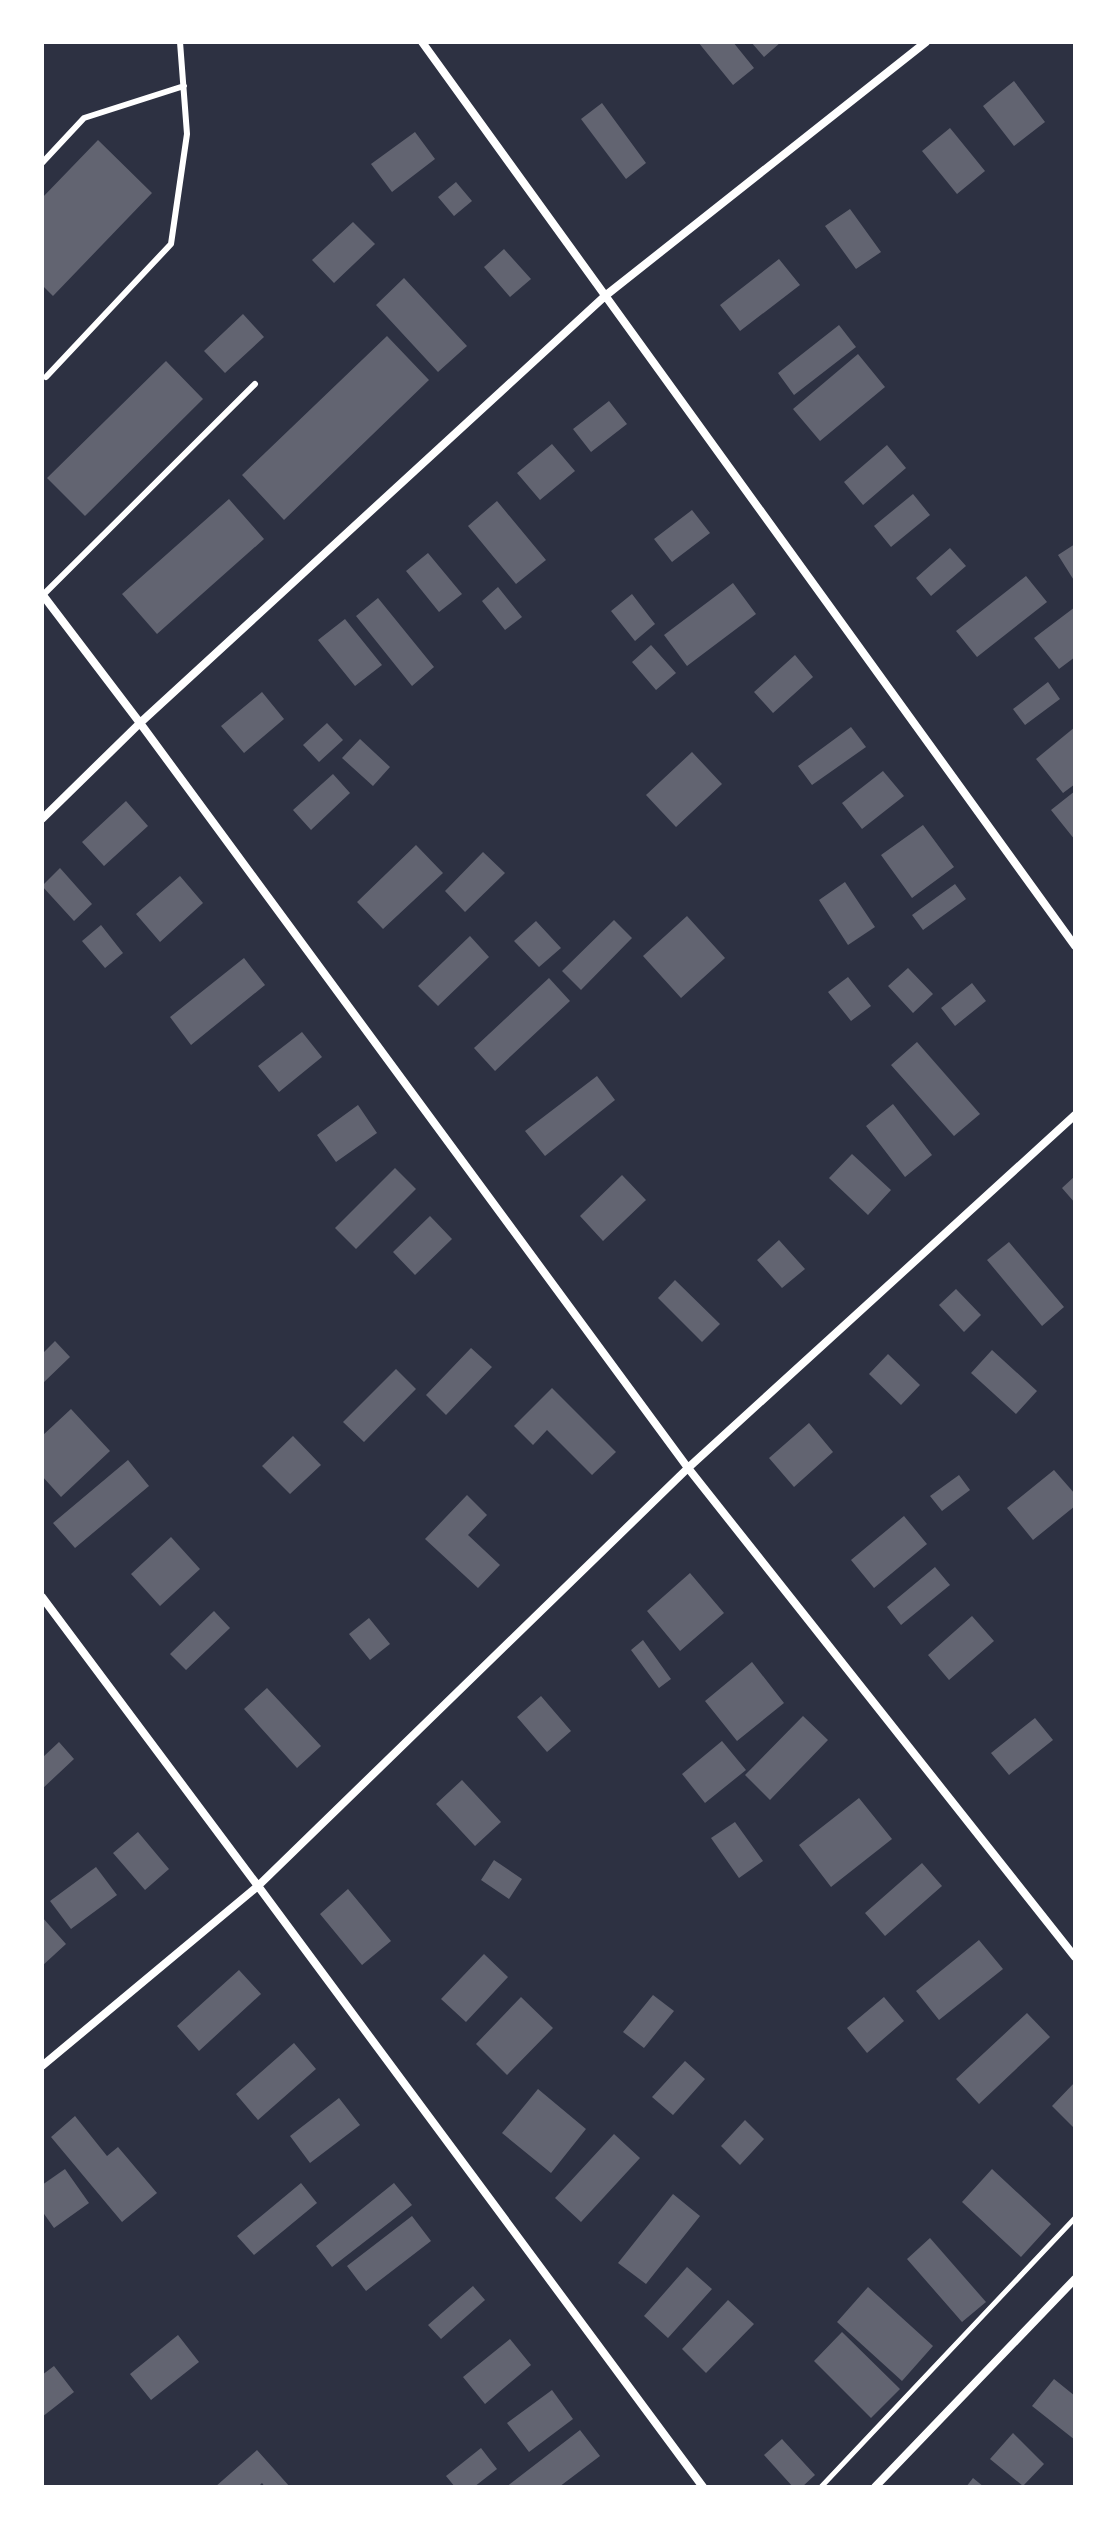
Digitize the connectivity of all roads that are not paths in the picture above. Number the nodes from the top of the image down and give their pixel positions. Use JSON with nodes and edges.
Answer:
{"nodes":[{"id":1,"x":180,"y":42,"type":"edge"},
{"id":2,"x":422,"y":42,"type":"edge"},
{"id":3,"x":926,"y":42,"type":"edge"},
{"id":4,"x":184,"y":86,"type":"junction"},
{"id":5,"x":42,"y":163,"type":"edge"},
{"id":6,"x":605,"y":296,"type":"junction"},
{"id":7,"x":46,"y":377,"type":"dead end"},
{"id":8,"x":255,"y":384,"type":"dead end"},
{"id":9,"x":42,"y":594,"type":"edge"},
{"id":10,"x":140,"y":723,"type":"junction"},
{"id":11,"x":42,"y":819,"type":"edge"},
{"id":12,"x":1075,"y":946,"type":"edge"},
{"id":13,"x":1075,"y":1115,"type":"edge"},
{"id":14,"x":688,"y":1468,"type":"junction"},
{"id":15,"x":42,"y":1597,"type":"edge"},
{"id":16,"x":258,"y":1886,"type":"junction"},
{"id":17,"x":1075,"y":1957,"type":"edge"},
{"id":18,"x":42,"y":2066,"type":"edge"},
{"id":19,"x":1075,"y":2279,"type":"edge"},
{"id":20,"x":703,"y":2487,"type":"edge"},
{"id":21,"x":875,"y":2487,"type":"edge"}],
"edges":[{"from":1,"to":4,"type":"lane"},
{"from":2,"to":6,"type":"street"},
{"from":3,"to":6,"type":"street"},
{"from":4,"to":5,"type":"lane"},
{"from":4,"to":7,"type":"lane"},
{"from":6,"to":10,"type":"street"},
{"from":6,"to":12,"type":"street"},
{"from":8,"to":9,"type":"lane"},
{"from":9,"to":10,"type":"street"},
{"from":10,"to":11,"type":"street"},
{"from":10,"to":14,"type":"street"},
{"from":13,"to":14,"type":"street"},
{"from":14,"to":16,"type":"street"},
{"from":14,"to":17,"type":"street"},
{"from":15,"to":16,"type":"street"},
{"from":16,"to":18,"type":"street"},
{"from":16,"to":20,"type":"street"},
{"from":19,"to":21,"type":"street"}]}
